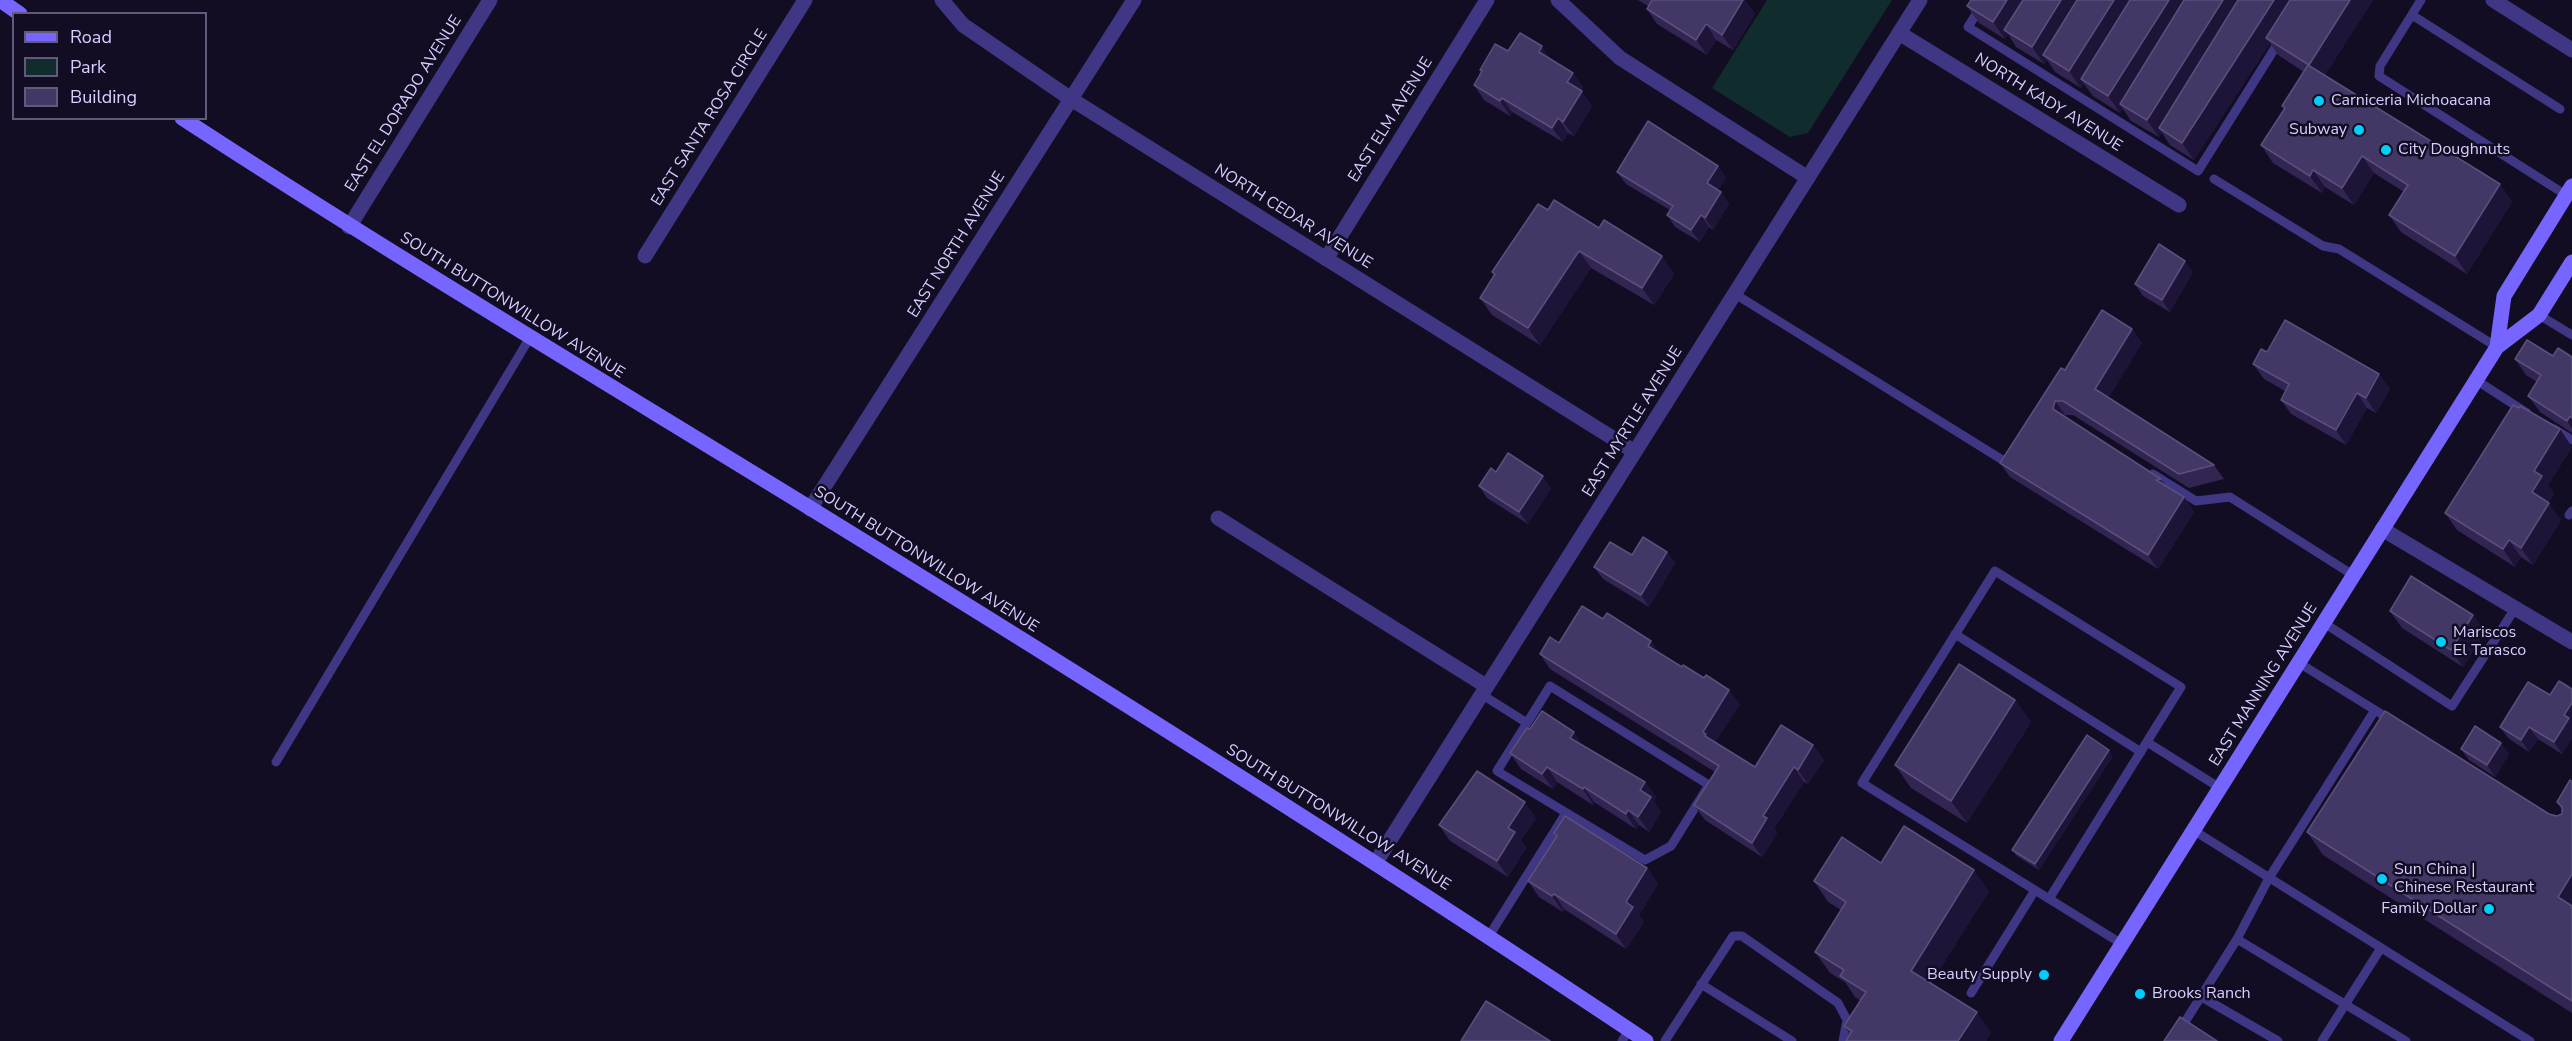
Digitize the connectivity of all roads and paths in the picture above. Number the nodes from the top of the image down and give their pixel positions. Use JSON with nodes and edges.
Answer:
{"nodes":[{"id":1,"x":0,"y":0,"type":"edge"},
{"id":2,"x":490,"y":0,"type":"edge"},
{"id":3,"x":805,"y":0,"type":"edge"},
{"id":4,"x":942,"y":0,"type":"edge"},
{"id":5,"x":1134,"y":0,"type":"edge"},
{"id":6,"x":1487,"y":0,"type":"edge"},
{"id":7,"x":1558,"y":0,"type":"edge"},
{"id":8,"x":1920,"y":0,"type":"edge"},
{"id":9,"x":1985,"y":0,"type":"edge"},
{"id":10,"x":2421,"y":0,"type":"edge"},
{"id":11,"x":2493,"y":0,"type":"edge"},
{"id":12,"x":17,"y":12,"type":"edge"},
{"id":13,"x":2412,"y":15,"type":"junction"},
{"id":14,"x":2286,"y":30,"type":"edge"},
{"id":15,"x":1899,"y":33,"type":"junction"},
{"id":16,"x":2012,"y":40,"type":"edge"},
{"id":17,"x":2006,"y":50,"type":"junction"},
{"id":18,"x":2572,"y":50,"type":"edge"},
{"id":19,"x":2050,"y":66,"type":"edge"},
{"id":20,"x":2045,"y":75,"type":"junction"},
{"id":21,"x":2089,"y":89,"type":"edge"},
{"id":22,"x":2083,"y":98,"type":"junction"},
{"id":23,"x":1071,"y":99,"type":"junction"},
{"id":24,"x":2560,"y":109,"type":"dead end"},
{"id":25,"x":2128,"y":114,"type":"edge"},
{"id":26,"x":185,"y":120,"type":"edge"},
{"id":27,"x":2122,"y":123,"type":"junction"},
{"id":28,"x":2167,"y":138,"type":"edge"},
{"id":29,"x":2161,"y":147,"type":"junction"},
{"id":30,"x":1808,"y":178,"type":"junction"},
{"id":31,"x":2214,"y":179,"type":"dead end"},
{"id":32,"x":2569,"y":191,"type":"edge"},
{"id":33,"x":2179,"y":205,"type":"dead end"},
{"id":34,"x":350,"y":227,"type":"junction"},
{"id":35,"x":645,"y":255,"type":"dead end"},
{"id":36,"x":1326,"y":260,"type":"junction"},
{"id":37,"x":2572,"y":262,"type":"edge"},
{"id":38,"x":1735,"y":294,"type":"junction"},
{"id":39,"x":2539,"y":315,"type":"junction"},
{"id":40,"x":2572,"y":335,"type":"edge"},
{"id":41,"x":529,"y":339,"type":"junction"},
{"id":42,"x":2497,"y":347,"type":"junction"},
{"id":43,"x":2476,"y":380,"type":"junction"},
{"id":44,"x":2535,"y":417,"type":"edge"},
{"id":45,"x":2544,"y":423,"type":"edge"},
{"id":46,"x":2572,"y":440,"type":"edge"},
{"id":47,"x":1635,"y":452,"type":"junction"},
{"id":48,"x":2009,"y":464,"type":"edge"},
{"id":49,"x":2147,"y":471,"type":"edge"},
{"id":50,"x":810,"y":509,"type":"junction"},
{"id":51,"x":1218,"y":518,"type":"dead end"},
{"id":52,"x":2382,"y":529,"type":"junction"},
{"id":53,"x":2354,"y":575,"type":"junction"},
{"id":54,"x":2516,"y":608,"type":"junction"},
{"id":55,"x":2324,"y":623,"type":"junction"},
{"id":56,"x":1955,"y":634,"type":"junction"},
{"id":57,"x":2572,"y":642,"type":"edge"},
{"id":58,"x":2299,"y":663,"type":"junction"},
{"id":59,"x":1484,"y":690,"type":"junction"},
{"id":60,"x":2375,"y":710,"type":"junction"},
{"id":61,"x":1527,"y":723,"type":"junction"},
{"id":62,"x":2404,"y":728,"type":"edge"},
{"id":63,"x":2146,"y":742,"type":"junction"},
{"id":64,"x":2140,"y":752,"type":"junction"},
{"id":65,"x":276,"y":762,"type":"dead end"},
{"id":66,"x":2220,"y":788,"type":"junction"},
{"id":67,"x":1566,"y":813,"type":"junction"},
{"id":68,"x":2193,"y":830,"type":"junction"},
{"id":69,"x":1376,"y":862,"type":"junction"},
{"id":70,"x":2269,"y":878,"type":"junction"},
{"id":71,"x":2035,"y":890,"type":"junction"},
{"id":72,"x":2049,"y":899,"type":"junction"},
{"id":73,"x":1489,"y":936,"type":"junction"},
{"id":74,"x":2237,"y":939,"type":"junction"},
{"id":75,"x":2122,"y":944,"type":"junction"},
{"id":76,"x":2381,"y":948,"type":"junction"},
{"id":77,"x":1701,"y":984,"type":"junction"},
{"id":78,"x":1971,"y":993,"type":"dead end"},
{"id":79,"x":2200,"y":996,"type":"junction"},
{"id":80,"x":2346,"y":1003,"type":"junction"},
{"id":81,"x":1626,"y":1035,"type":"edge"},
{"id":82,"x":1646,"y":1041,"type":"edge"},
{"id":83,"x":1665,"y":1041,"type":"edge"},
{"id":84,"x":1792,"y":1041,"type":"edge"},
{"id":85,"x":1843,"y":1041,"type":"edge"},
{"id":86,"x":2061,"y":1041,"type":"edge"},
{"id":87,"x":2173,"y":1041,"type":"edge"},
{"id":88,"x":2278,"y":1041,"type":"edge"},
{"id":89,"x":2322,"y":1041,"type":"edge"},
{"id":90,"x":2406,"y":1041,"type":"edge"},
{"id":91,"x":2530,"y":1041,"type":"edge"}],
"edges":[{"from":1,"to":12,"type":"street"},
{"from":2,"to":34,"type":"street","name":"EAST EL DORADO AVENUE"},
{"from":3,"to":35,"type":"street","name":"EAST SANTA ROSA CIRCLE"},
{"from":4,"to":23,"type":"street","name":"NORTH CEDAR AVENUE"},
{"from":5,"to":23,"type":"street","name":"EAST NORTH AVENUE"},
{"from":6,"to":36,"type":"street","name":"EAST ELM AVENUE"},
{"from":7,"to":30,"type":"street"},
{"from":8,"to":15,"type":"street","name":"EAST MYRTLE AVENUE"},
{"from":9,"to":17,"type":"lane"},
{"from":10,"to":13,"type":"lane"},
{"from":11,"to":18,"type":"street"},
{"from":13,"to":24,"type":"lane"},
{"from":13,"to":32,"type":"lane"},
{"from":14,"to":29,"type":"lane"},
{"from":15,"to":30,"type":"street","name":"EAST MYRTLE AVENUE"},
{"from":15,"to":33,"type":"street","name":"NORTH KADY AVENUE"},
{"from":16,"to":17,"type":"lane"},
{"from":17,"to":20,"type":"lane"},
{"from":19,"to":20,"type":"lane"},
{"from":20,"to":22,"type":"lane"},
{"from":21,"to":22,"type":"lane"},
{"from":22,"to":27,"type":"lane"},
{"from":23,"to":36,"type":"street","name":"NORTH CEDAR AVENUE"},
{"from":23,"to":50,"type":"street","name":"EAST NORTH AVENUE"},
{"from":25,"to":27,"type":"lane"},
{"from":26,"to":34,"type":"street","name":"SOUTH BUTTONWILLOW AVENUE"},
{"from":27,"to":29,"type":"lane"},
{"from":28,"to":29,"type":"lane"},
{"from":30,"to":38,"type":"street","name":"EAST MYRTLE AVENUE"},
{"from":31,"to":42,"type":"lane"},
{"from":32,"to":42,"type":"street","name":"EAST MANNING AVENUE"},
{"from":34,"to":41,"type":"street","name":"SOUTH BUTTONWILLOW AVENUE"},
{"from":36,"to":47,"type":"street","name":"NORTH CEDAR AVENUE"},
{"from":37,"to":39,"type":"street","name":"EAST MANNING AVENUE"},
{"from":38,"to":47,"type":"street","name":"EAST MYRTLE AVENUE"},
{"from":38,"to":48,"type":"lane"},
{"from":39,"to":40,"type":"lane"},
{"from":39,"to":42,"type":"street","name":"EAST MANNING AVENUE"},
{"from":41,"to":50,"type":"street","name":"SOUTH BUTTONWILLOW AVENUE"},
{"from":41,"to":65,"type":"lane"},
{"from":42,"to":43,"type":"street","name":"EAST MANNING AVENUE"},
{"from":43,"to":44,"type":"lane"},
{"from":43,"to":52,"type":"street","name":"EAST MANNING AVENUE"},
{"from":45,"to":46,"type":"lane"},
{"from":47,"to":59,"type":"street","name":"EAST MYRTLE AVENUE"},
{"from":49,"to":53,"type":"lane"},
{"from":50,"to":69,"type":"street","name":"SOUTH BUTTONWILLOW AVENUE"},
{"from":51,"to":59,"type":"street"},
{"from":52,"to":53,"type":"street","name":"EAST MANNING AVENUE"},
{"from":52,"to":54,"type":"street"},
{"from":53,"to":55,"type":"street","name":"EAST MANNING AVENUE"},
{"from":54,"to":55,"type":"lane"},
{"from":54,"to":57,"type":"street"},
{"from":55,"to":58,"type":"street","name":"EAST MANNING AVENUE"},
{"from":56,"to":63,"type":"lane"},
{"from":56,"to":64,"type":"lane"},
{"from":56,"to":71,"type":"lane"},
{"from":58,"to":60,"type":"lane"},
{"from":58,"to":66,"type":"street","name":"EAST MANNING AVENUE"},
{"from":59,"to":61,"type":"lane"},
{"from":59,"to":69,"type":"street","name":"EAST MYRTLE AVENUE"},
{"from":60,"to":62,"type":"lane"},
{"from":60,"to":70,"type":"lane"},
{"from":61,"to":67,"type":"lane"},
{"from":61,"to":67,"type":"lane"},
{"from":63,"to":64,"type":"lane"},
{"from":63,"to":66,"type":"lane"},
{"from":64,"to":72,"type":"lane"},
{"from":66,"to":68,"type":"street","name":"EAST MANNING AVENUE"},
{"from":67,"to":73,"type":"lane"},
{"from":68,"to":70,"type":"lane"},
{"from":68,"to":75,"type":"street","name":"EAST MANNING AVENUE"},
{"from":69,"to":73,"type":"street","name":"SOUTH BUTTONWILLOW AVENUE"},
{"from":70,"to":74,"type":"lane"},
{"from":70,"to":76,"type":"lane"},
{"from":71,"to":72,"type":"lane"},
{"from":71,"to":78,"type":"lane"},
{"from":72,"to":75,"type":"lane"},
{"from":73,"to":81,"type":"street","name":"SOUTH BUTTONWILLOW AVENUE"},
{"from":74,"to":79,"type":"lane"},
{"from":74,"to":80,"type":"lane"},
{"from":75,"to":86,"type":"street","name":"EAST MANNING AVENUE"},
{"from":76,"to":80,"type":"lane"},
{"from":76,"to":91,"type":"lane"},
{"from":77,"to":83,"type":"lane"},
{"from":77,"to":84,"type":"lane"},
{"from":77,"to":85,"type":"lane"},
{"from":79,"to":87,"type":"lane"},
{"from":79,"to":88,"type":"lane"},
{"from":80,"to":89,"type":"lane"},
{"from":80,"to":90,"type":"lane"},
{"from":81,"to":82,"type":"street","name":"SOUTH BUTTONWILLOW AVENUE"}]}
